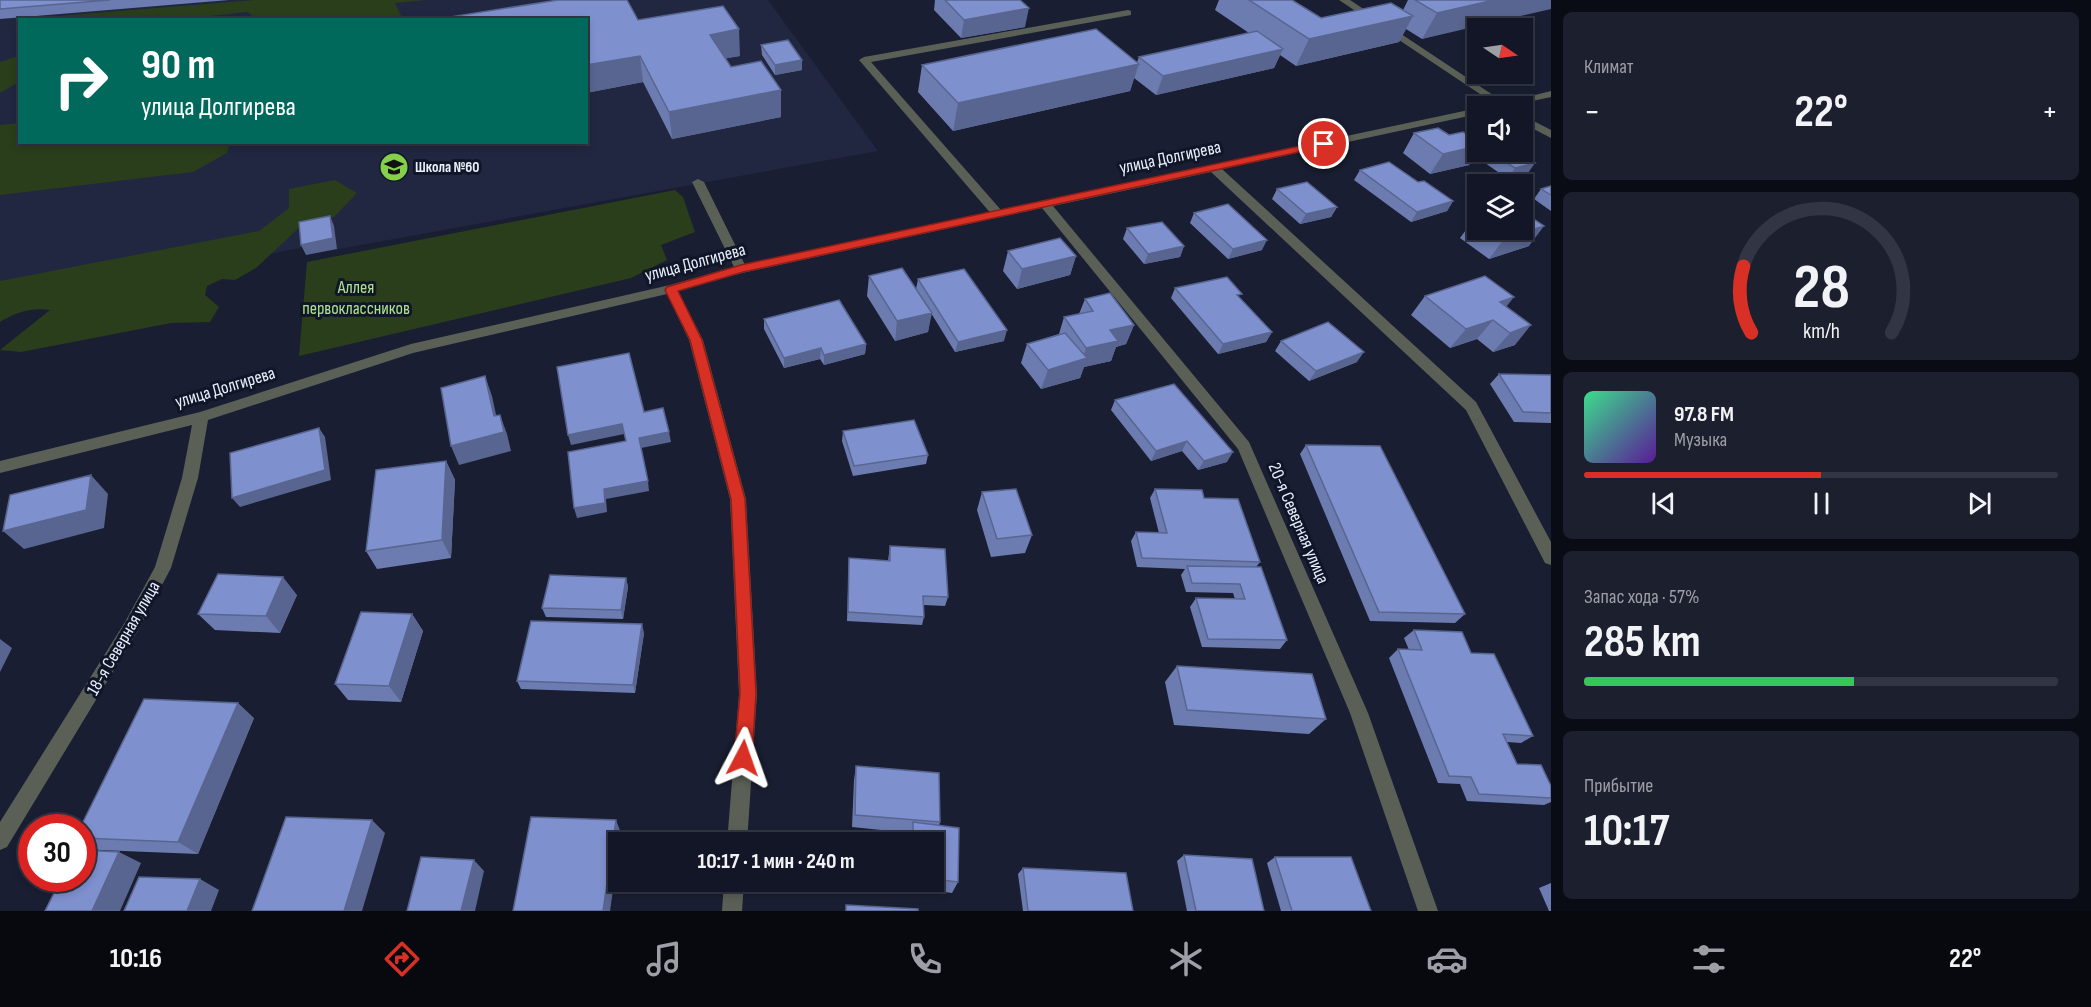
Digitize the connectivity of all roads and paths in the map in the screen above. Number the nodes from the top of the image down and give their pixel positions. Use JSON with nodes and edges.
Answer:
{"nodes":[{"id":1,"x":1344,"y":0,"type":"edge"},
{"id":2,"x":1128,"y":13,"type":"dead end"},
{"id":3,"x":1551,"y":94,"type":"edge"},
{"id":4,"x":1487,"y":96,"type":"edge"},
{"id":5,"x":1533,"y":98,"type":"edge"},
{"id":6,"x":1467,"y":113,"type":"edge"},
{"id":7,"x":1533,"y":124,"type":"edge"},
{"id":8,"x":1551,"y":135,"type":"edge"},
{"id":9,"x":1214,"y":168,"type":"junction"},
{"id":10,"x":698,"y":182,"type":"dead end"},
{"id":11,"x":1044,"y":203,"type":"junction"},
{"id":12,"x":997,"y":213,"type":"junction"},
{"id":13,"x":741,"y":269,"type":"junction"},
{"id":14,"x":671,"y":290,"type":"junction"},
{"id":15,"x":201,"y":417,"type":"junction"},
{"id":16,"x":0,"y":467,"type":"edge"},
{"id":17,"x":1551,"y":558,"type":"edge"},
{"id":18,"x":738,"y":832,"type":"edge"},
{"id":19,"x":0,"y":840,"type":"edge"},
{"id":20,"x":733,"y":892,"type":"edge"},
{"id":21,"x":732,"y":911,"type":"edge"},
{"id":22,"x":1428,"y":911,"type":"edge"}],
"edges":[{"from":1,"to":4,"type":"street"},
{"from":2,"to":12,"type":"street"},
{"from":3,"to":5,"type":"street"},
{"from":6,"to":9,"type":"street","name":"улица Долгирева"},
{"from":7,"to":8,"type":"street"},
{"from":9,"to":11,"type":"street","name":"улица Долгирева"},
{"from":9,"to":17,"type":"street"},
{"from":10,"to":13,"type":"street"},
{"from":11,"to":12,"type":"street","name":"улица Долгирева"},
{"from":11,"to":22,"type":"street","name":"20-я Северная улица"},
{"from":12,"to":13,"type":"street","name":"улица Долгирева"},
{"from":13,"to":14,"type":"street","name":"улица Долгирева"},
{"from":14,"to":15,"type":"street","name":"улица Долгирева"},
{"from":14,"to":18,"type":"street"},
{"from":15,"to":16,"type":"street","name":"улица Долгирева"},
{"from":15,"to":19,"type":"street","name":"18-я Северная улица"},
{"from":20,"to":21,"type":"street"}]}
